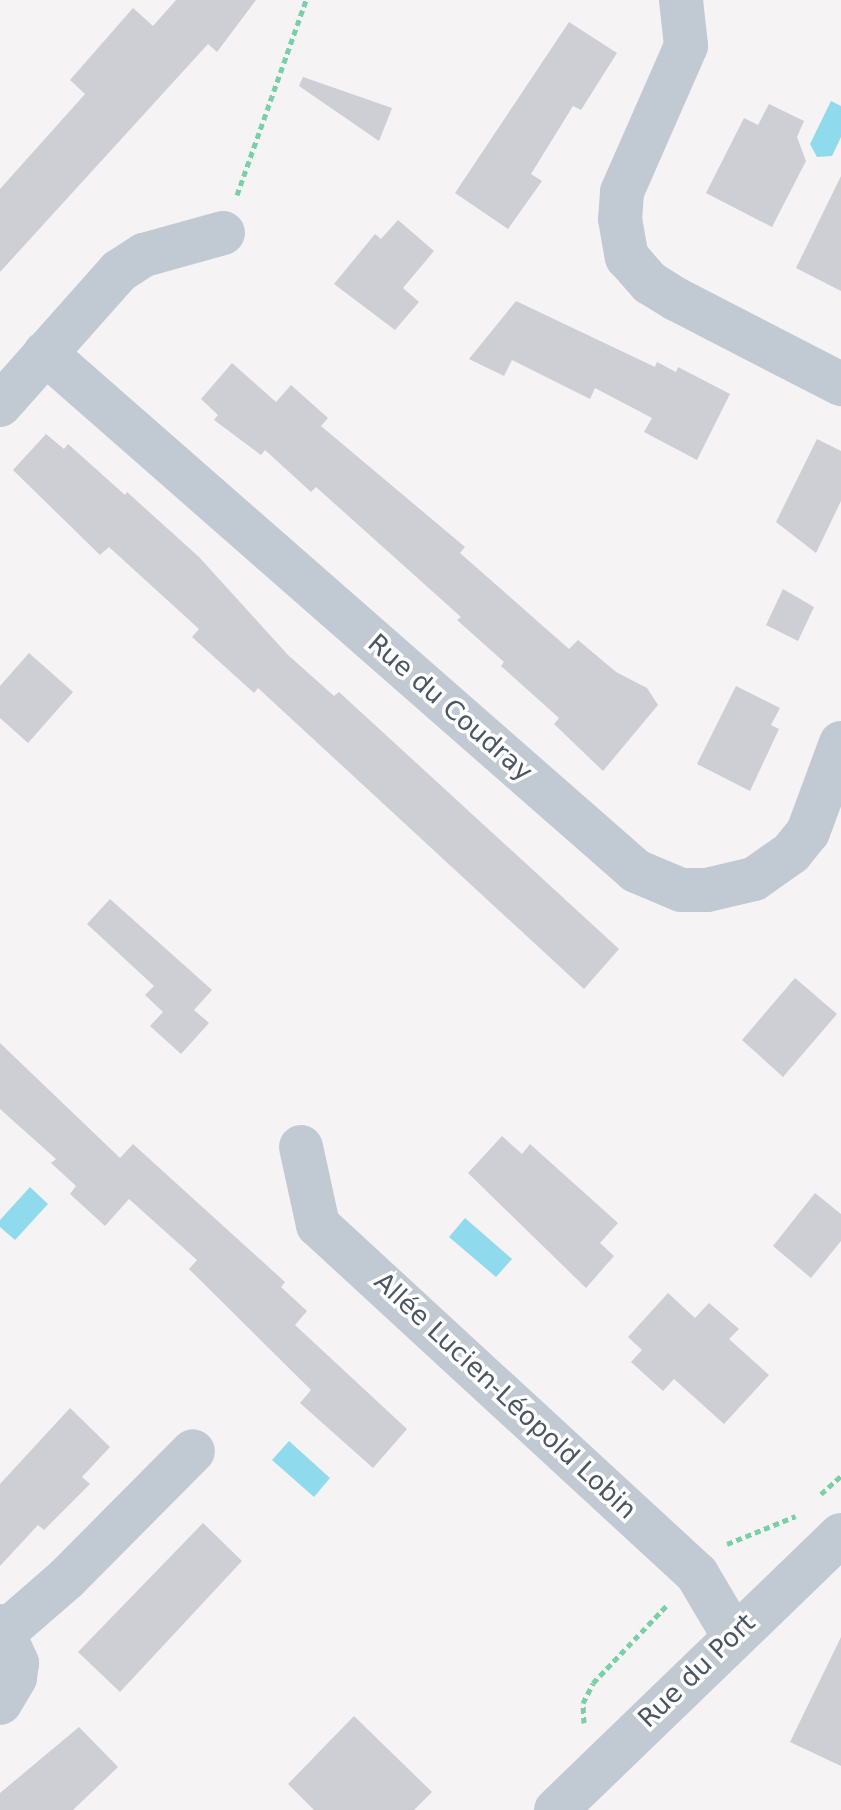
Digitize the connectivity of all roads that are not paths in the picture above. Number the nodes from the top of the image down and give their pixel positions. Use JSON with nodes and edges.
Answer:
{"nodes":[{"id":1,"x":681,"y":0,"type":"edge"},
{"id":2,"x":223,"y":233,"type":"road end"},
{"id":3,"x":45,"y":353,"type":"junction"},
{"id":4,"x":841,"y":384,"type":"edge"},
{"id":5,"x":0,"y":405,"type":"edge"},
{"id":6,"x":841,"y":743,"type":"edge"},
{"id":7,"x":301,"y":1147,"type":"dead end"},
{"id":8,"x":193,"y":1451,"type":"dead end"},
{"id":9,"x":841,"y":1535,"type":"edge"},
{"id":10,"x":3,"y":1629,"type":"edge"},
{"id":11,"x":733,"y":1635,"type":"junction"},
{"id":12,"x":0,"y":1703,"type":"edge"},
{"id":13,"x":556,"y":1810,"type":"edge"}],
"edges":[{"from":1,"to":4,"type":"street"},
{"from":2,"to":3,"type":"street"},
{"from":3,"to":5,"type":"street"},
{"from":3,"to":6,"type":"street","name":"Rue du Coudray"},
{"from":7,"to":11,"type":"street","name":"Allée Lucien-Léopold Lobin"},
{"from":8,"to":10,"type":"street"},
{"from":9,"to":11,"type":"street","name":"Rue du Port"},
{"from":10,"to":12,"type":"street"},
{"from":11,"to":13,"type":"street","name":"Rue du Port"}]}
